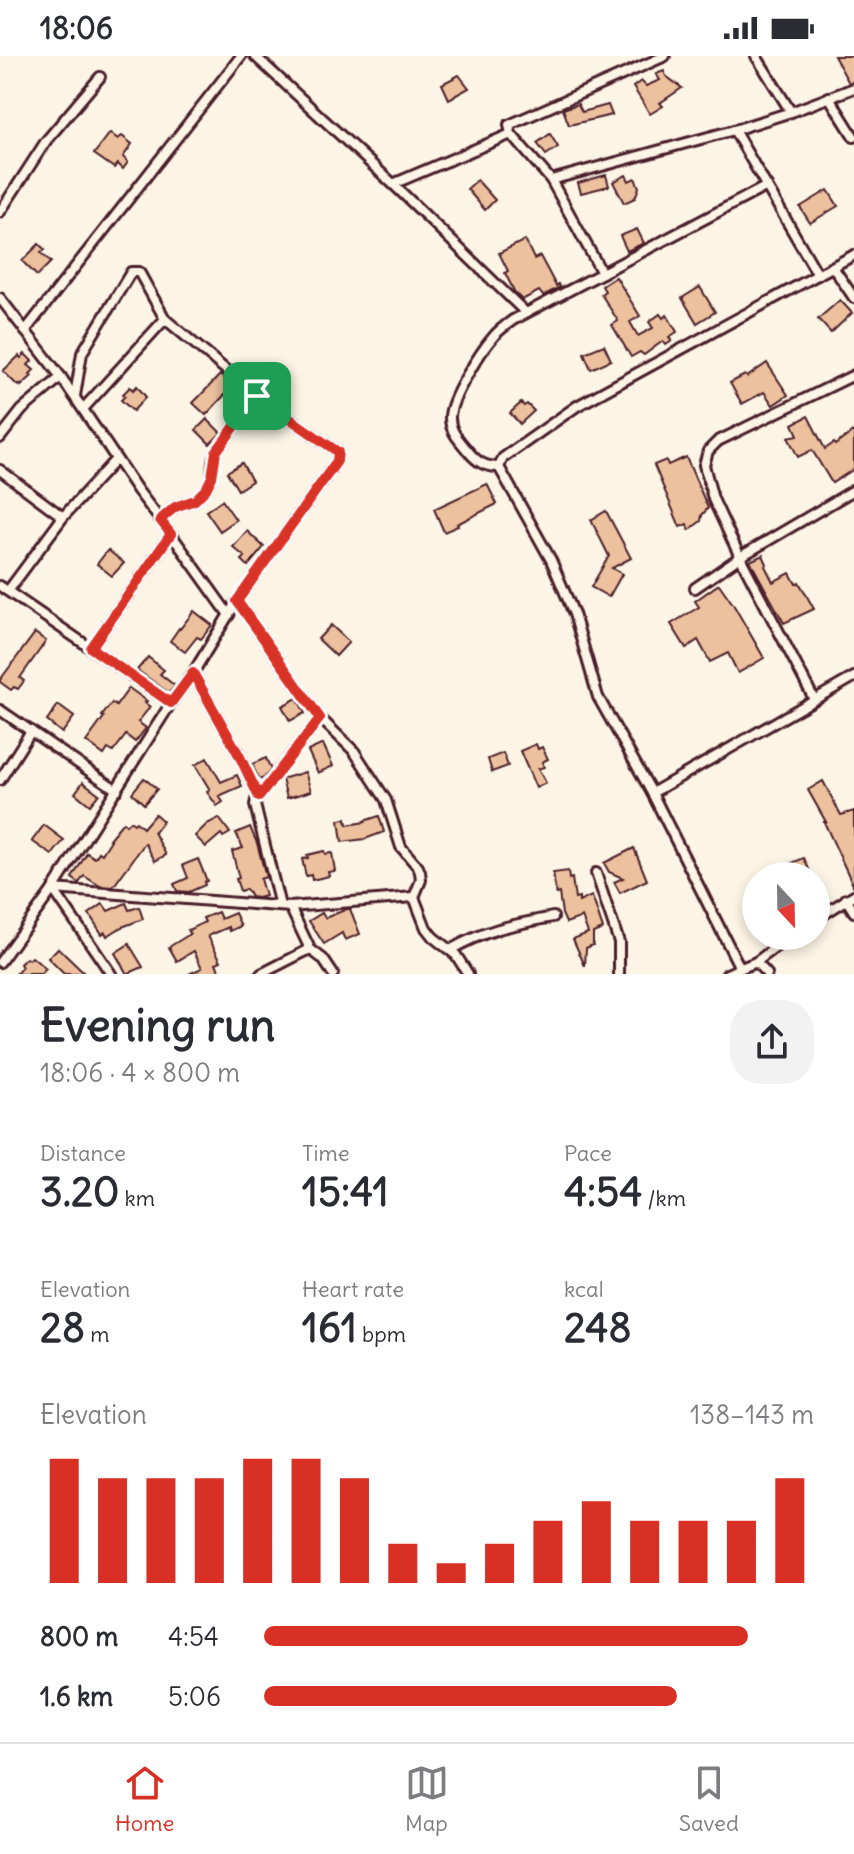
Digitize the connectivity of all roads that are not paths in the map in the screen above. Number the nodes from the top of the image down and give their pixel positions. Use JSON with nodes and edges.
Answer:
{"nodes":[{"id":1,"x":241,"y":56,"type":"edge"},
{"id":2,"x":255,"y":56,"type":"edge"},
{"id":3,"x":665,"y":56,"type":"edge"},
{"id":4,"x":756,"y":56,"type":"edge"},
{"id":5,"x":100,"y":77,"type":"dead end"},
{"id":6,"x":854,"y":88,"type":"edge"},
{"id":7,"x":829,"y":97,"type":"junction"},
{"id":8,"x":791,"y":112,"type":"junction"},
{"id":9,"x":734,"y":130,"type":"junction"},
{"id":10,"x":511,"y":134,"type":"junction"},
{"id":11,"x":854,"y":137,"type":"edge"},
{"id":12,"x":551,"y":180,"type":"junction"},
{"id":13,"x":393,"y":184,"type":"junction"},
{"id":14,"x":767,"y":186,"type":"junction"},
{"id":15,"x":0,"y":212,"type":"edge"},
{"id":16,"x":854,"y":255,"type":"edge"},
{"id":17,"x":833,"y":267,"type":"junction"},
{"id":18,"x":602,"y":273,"type":"junction"},
{"id":19,"x":818,"y":275,"type":"junction"},
{"id":20,"x":0,"y":298,"type":"edge"},
{"id":21,"x":854,"y":298,"type":"edge"},
{"id":22,"x":526,"y":313,"type":"junction"},
{"id":23,"x":165,"y":319,"type":"junction"},
{"id":24,"x":25,"y":331,"type":"junction"},
{"id":25,"x":854,"y":375,"type":"edge"},
{"id":26,"x":61,"y":377,"type":"junction"},
{"id":27,"x":75,"y":396,"type":"junction"},
{"id":28,"x":257,"y":396,"type":"junction"},
{"id":29,"x":83,"y":409,"type":"junction"},
{"id":30,"x":0,"y":438,"type":"edge"},
{"id":31,"x":116,"y":459,"type":"junction"},
{"id":32,"x":499,"y":467,"type":"junction"},
{"id":33,"x":0,"y":470,"type":"edge"},
{"id":34,"x":854,"y":490,"type":"edge"},
{"id":35,"x":63,"y":517,"type":"junction"},
{"id":36,"x":160,"y":520,"type":"junction"},
{"id":37,"x":171,"y":534,"type":"junction"},
{"id":38,"x":740,"y":557,"type":"junction"},
{"id":39,"x":695,"y":588,"type":"dead end"},
{"id":40,"x":4,"y":589,"type":"edge"},
{"id":41,"x":237,"y":601,"type":"junction"},
{"id":42,"x":229,"y":615,"type":"junction"},
{"id":43,"x":91,"y":648,"type":"junction"},
{"id":44,"x":193,"y":673,"type":"junction"},
{"id":45,"x":854,"y":677,"type":"edge"},
{"id":46,"x":814,"y":699,"type":"junction"},
{"id":47,"x":171,"y":703,"type":"junction"},
{"id":48,"x":0,"y":710,"type":"edge"},
{"id":49,"x":320,"y":718,"type":"junction"},
{"id":50,"x":31,"y":731,"type":"junction"},
{"id":51,"x":0,"y":780,"type":"edge"},
{"id":52,"x":117,"y":790,"type":"junction"},
{"id":53,"x":652,"y":793,"type":"junction"},
{"id":54,"x":259,"y":797,"type":"junction"},
{"id":55,"x":596,"y":873,"type":"dead end"},
{"id":56,"x":53,"y":889,"type":"junction"},
{"id":57,"x":414,"y":897,"type":"junction"},
{"id":58,"x":850,"y":897,"type":"edge"},
{"id":59,"x":285,"y":906,"type":"junction"},
{"id":60,"x":830,"y":910,"type":"edge"},
{"id":61,"x":854,"y":912,"type":"edge"},
{"id":62,"x":553,"y":917,"type":"dead end"},
{"id":63,"x":310,"y":949,"type":"junction"},
{"id":64,"x":450,"y":950,"type":"junction"},
{"id":65,"x":772,"y":950,"type":"edge"},
{"id":66,"x":0,"y":962,"type":"edge"},
{"id":67,"x":756,"y":962,"type":"junction"},
{"id":68,"x":740,"y":968,"type":"junction"},
{"id":69,"x":111,"y":974,"type":"edge"},
{"id":70,"x":261,"y":974,"type":"edge"},
{"id":71,"x":333,"y":974,"type":"edge"},
{"id":72,"x":468,"y":974,"type":"edge"},
{"id":73,"x":619,"y":974,"type":"edge"},
{"id":74,"x":727,"y":974,"type":"edge"},
{"id":75,"x":767,"y":974,"type":"edge"}],
"edges":[{"from":1,"to":24,"type":"street"},
{"from":2,"to":13,"type":"street"},
{"from":3,"to":10,"type":"street"},
{"from":4,"to":8,"type":"street"},
{"from":5,"to":15,"type":"street"},
{"from":6,"to":7,"type":"street"},
{"from":7,"to":8,"type":"street"},
{"from":7,"to":11,"type":"street"},
{"from":8,"to":9,"type":"street"},
{"from":9,"to":12,"type":"street"},
{"from":9,"to":14,"type":"street"},
{"from":10,"to":12,"type":"street"},
{"from":10,"to":13,"type":"street"},
{"from":12,"to":18,"type":"street"},
{"from":13,"to":22,"type":"street"},
{"from":14,"to":18,"type":"street"},
{"from":14,"to":19,"type":"street"},
{"from":16,"to":17,"type":"street"},
{"from":17,"to":19,"type":"street"},
{"from":17,"to":21,"type":"street"},
{"from":18,"to":22,"type":"street"},
{"from":19,"to":32,"type":"street"},
{"from":20,"to":24,"type":"street"},
{"from":22,"to":32,"type":"street"},
{"from":23,"to":27,"type":"street"},
{"from":23,"to":28,"type":"street"},
{"from":23,"to":29,"type":"street"},
{"from":24,"to":26,"type":"street"},
{"from":25,"to":38,"type":"street"},
{"from":26,"to":27,"type":"street"},
{"from":26,"to":30,"type":"street"},
{"from":27,"to":29,"type":"street"},
{"from":28,"to":36,"type":"street"},
{"from":28,"to":41,"type":"street"},
{"from":29,"to":31,"type":"street"},
{"from":31,"to":35,"type":"street"},
{"from":31,"to":36,"type":"street"},
{"from":32,"to":53,"type":"street"},
{"from":33,"to":35,"type":"street"},
{"from":34,"to":38,"type":"street"},
{"from":35,"to":40,"type":"street"},
{"from":36,"to":37,"type":"street"},
{"from":37,"to":42,"type":"street"},
{"from":37,"to":43,"type":"street"},
{"from":38,"to":39,"type":"street"},
{"from":38,"to":46,"type":"street"},
{"from":40,"to":43,"type":"street"},
{"from":41,"to":42,"type":"street"},
{"from":41,"to":49,"type":"street"},
{"from":42,"to":44,"type":"street"},
{"from":43,"to":47,"type":"street"},
{"from":44,"to":47,"type":"street"},
{"from":44,"to":54,"type":"street"},
{"from":45,"to":46,"type":"street"},
{"from":46,"to":53,"type":"street"},
{"from":47,"to":52,"type":"street"},
{"from":48,"to":50,"type":"street"},
{"from":49,"to":54,"type":"street"},
{"from":49,"to":57,"type":"street"},
{"from":50,"to":51,"type":"street"},
{"from":50,"to":52,"type":"street"},
{"from":52,"to":56,"type":"street"},
{"from":53,"to":68,"type":"street"},
{"from":54,"to":59,"type":"street"},
{"from":55,"to":73,"type":"street"},
{"from":56,"to":59,"type":"street"},
{"from":56,"to":66,"type":"street"},
{"from":56,"to":69,"type":"street"},
{"from":57,"to":59,"type":"street"},
{"from":57,"to":64,"type":"street"},
{"from":58,"to":60,"type":"street"},
{"from":58,"to":61,"type":"street"},
{"from":59,"to":63,"type":"street"},
{"from":62,"to":64,"type":"street"},
{"from":63,"to":70,"type":"street"},
{"from":63,"to":71,"type":"street"},
{"from":64,"to":72,"type":"street"},
{"from":65,"to":67,"type":"street"},
{"from":67,"to":68,"type":"street"},
{"from":67,"to":75,"type":"street"},
{"from":68,"to":74,"type":"street"}]}
